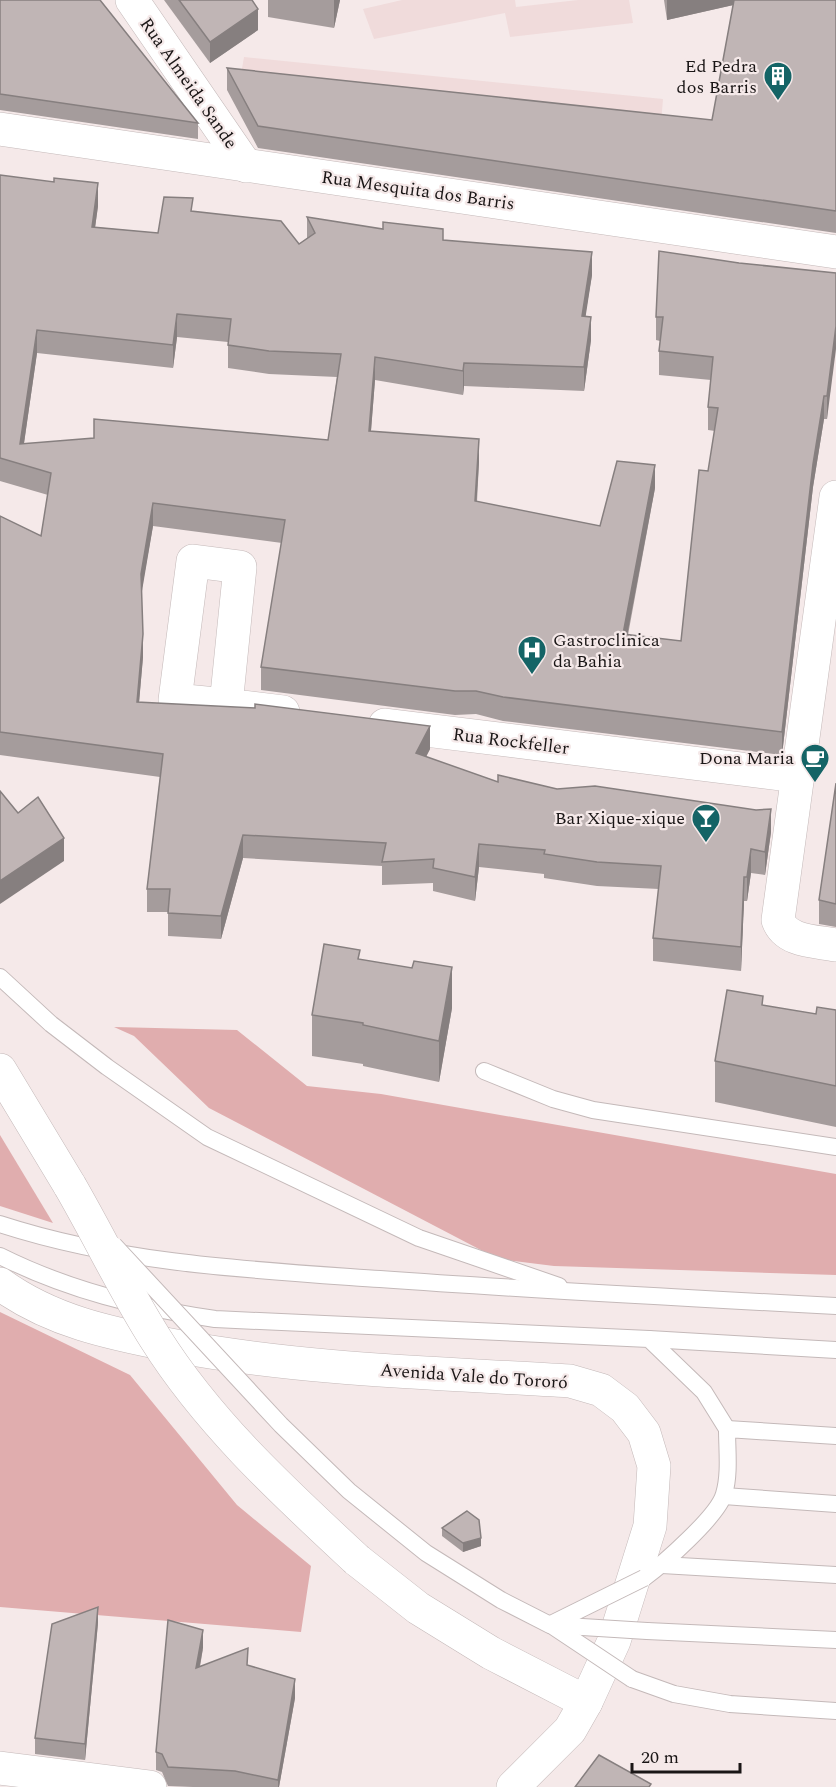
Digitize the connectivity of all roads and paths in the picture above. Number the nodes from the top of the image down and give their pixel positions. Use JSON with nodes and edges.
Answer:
{"nodes":[{"id":1,"x":132,"y":0,"type":"edge"},
{"id":2,"x":0,"y":129,"type":"edge"},
{"id":3,"x":246,"y":166,"type":"junction"},
{"id":4,"x":836,"y":252,"type":"edge"},
{"id":5,"x":836,"y":497,"type":"edge"},
{"id":6,"x":226,"y":705,"type":"edge"},
{"id":7,"x":309,"y":716,"type":"edge"},
{"id":8,"x":357,"y":721,"type":"edge"},
{"id":9,"x":797,"y":776,"type":"junction"},
{"id":10,"x":836,"y":945,"type":"edge"},
{"id":11,"x":0,"y":977,"type":"edge"},
{"id":12,"x":0,"y":1071,"type":"edge"},
{"id":13,"x":484,"y":1071,"type":"dead end"},
{"id":14,"x":836,"y":1147,"type":"edge"},
{"id":15,"x":90,"y":1220,"type":"junction"},
{"id":16,"x":0,"y":1224,"type":"edge"},
{"id":17,"x":0,"y":1256,"type":"edge"},
{"id":18,"x":0,"y":1284,"type":"edge"},
{"id":19,"x":582,"y":1294,"type":"junction"},
{"id":20,"x":836,"y":1306,"type":"edge"},
{"id":21,"x":649,"y":1339,"type":"junction"},
{"id":22,"x":836,"y":1350,"type":"edge"},
{"id":23,"x":727,"y":1429,"type":"junction"},
{"id":24,"x":836,"y":1436,"type":"edge"},
{"id":25,"x":724,"y":1496,"type":"junction"},
{"id":26,"x":836,"y":1504,"type":"edge"},
{"id":27,"x":662,"y":1565,"type":"junction"},
{"id":28,"x":836,"y":1575,"type":"edge"},
{"id":29,"x":550,"y":1625,"type":"junction"},
{"id":30,"x":836,"y":1640,"type":"edge"},
{"id":31,"x":586,"y":1702,"type":"junction"},
{"id":32,"x":836,"y":1711,"type":"edge"},
{"id":33,"x":0,"y":1767,"type":"edge"},
{"id":34,"x":150,"y":1787,"type":"edge"},
{"id":35,"x":513,"y":1787,"type":"edge"}],
"edges":[{"from":1,"to":3,"type":"street","name":"Rua Almeida Sande"},
{"from":2,"to":3,"type":"street","name":"Rua Mesquita dos Barris"},
{"from":3,"to":4,"type":"street","name":"Rua Mesquita dos Barris"},
{"from":5,"to":9,"type":"street"},
{"from":6,"to":7,"type":"street"},
{"from":8,"to":9,"type":"street","name":"Rua Rockfeller"},
{"from":9,"to":10,"type":"street"},
{"from":11,"to":19,"type":"lane"},
{"from":12,"to":15,"type":"street","bridge":true},
{"from":13,"to":14,"type":"lane"},
{"from":15,"to":29,"type":"lane","bridge":true},
{"from":15,"to":31,"type":"street","bridge":true},
{"from":16,"to":19,"type":"lane"},
{"from":17,"to":21,"type":"lane"},
{"from":18,"to":31,"type":"street","name":"Avenida Vale do Tororó"},
{"from":19,"to":20,"type":"lane"},
{"from":21,"to":22,"type":"lane"},
{"from":21,"to":23,"type":"lane"},
{"from":23,"to":24,"type":"lane"},
{"from":23,"to":25,"type":"lane"},
{"from":25,"to":26,"type":"lane"},
{"from":25,"to":27,"type":"lane"},
{"from":27,"to":28,"type":"lane"},
{"from":27,"to":29,"type":"lane","bridge":true},
{"from":29,"to":30,"type":"lane","bridge":true},
{"from":29,"to":32,"type":"lane","bridge":true},
{"from":31,"to":35,"type":"street","name":"Avenida Vale do Tororó"},
{"from":33,"to":34,"type":"street"}]}
